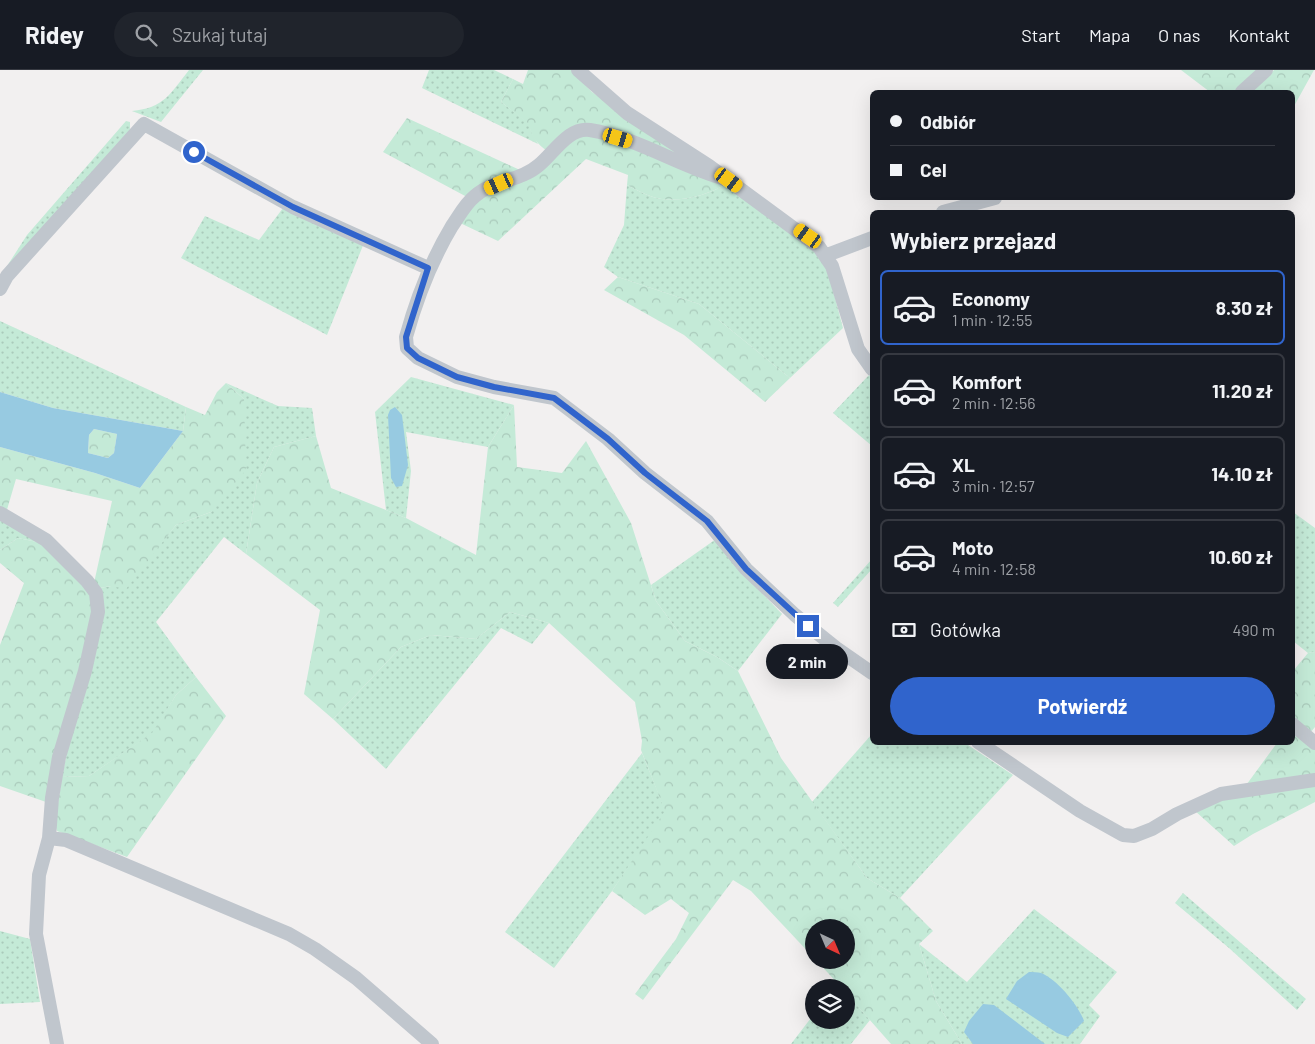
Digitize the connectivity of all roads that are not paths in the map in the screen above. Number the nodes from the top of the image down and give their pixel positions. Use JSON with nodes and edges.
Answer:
{"nodes":[{"id":1,"x":578,"y":70,"type":"edge"},
{"id":2,"x":1266,"y":70,"type":"edge"},
{"id":3,"x":1244,"y":90,"type":"edge"},
{"id":4,"x":729,"y":180,"type":"junction"},
{"id":5,"x":988,"y":200,"type":"edge"},
{"id":6,"x":950,"y":210,"type":"edge"},
{"id":7,"x":870,"y":239,"type":"edge"},
{"id":8,"x":827,"y":255,"type":"junction"},
{"id":9,"x":428,"y":268,"type":"junction"},
{"id":10,"x":0,"y":289,"type":"edge"},
{"id":11,"x":870,"y":366,"type":"edge"},
{"id":12,"x":0,"y":513,"type":"edge"},
{"id":13,"x":870,"y":672,"type":"edge"},
{"id":14,"x":1295,"y":726,"type":"edge"},
{"id":15,"x":1315,"y":743,"type":"edge"},
{"id":16,"x":982,"y":745,"type":"edge"},
{"id":17,"x":1315,"y":780,"type":"edge"},
{"id":18,"x":50,"y":838,"type":"junction"},
{"id":19,"x":57,"y":1044,"type":"edge"},
{"id":20,"x":432,"y":1044,"type":"edge"}],
"edges":[{"from":1,"to":4,"type":"street"},
{"from":2,"to":3,"type":"street"},
{"from":4,"to":8,"type":"street"},
{"from":4,"to":9,"type":"street"},
{"from":5,"to":6,"type":"street"},
{"from":7,"to":8,"type":"street"},
{"from":8,"to":11,"type":"street"},
{"from":9,"to":10,"type":"street"},
{"from":9,"to":13,"type":"street"},
{"from":12,"to":18,"type":"street"},
{"from":14,"to":15,"type":"street"},
{"from":16,"to":17,"type":"street"},
{"from":18,"to":19,"type":"street"},
{"from":18,"to":20,"type":"street"}]}
